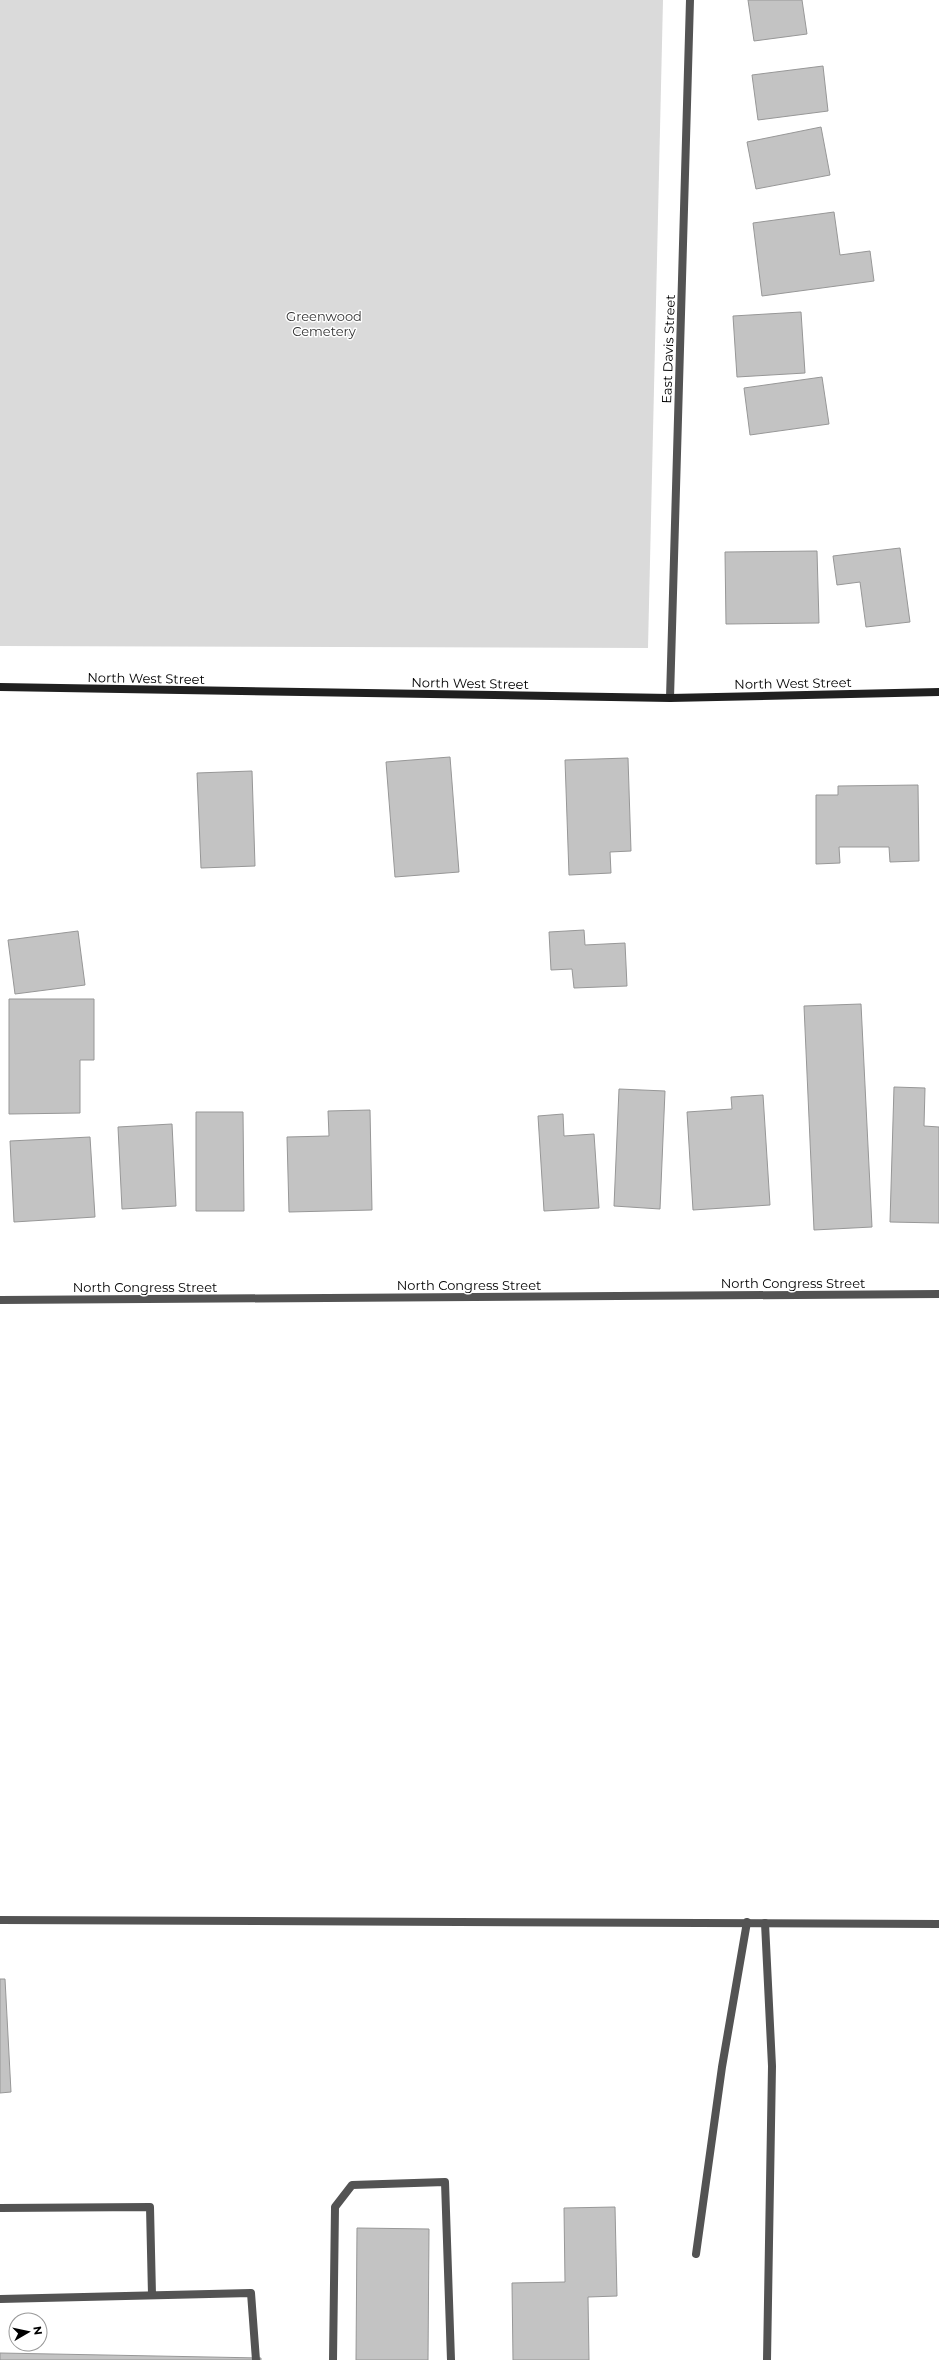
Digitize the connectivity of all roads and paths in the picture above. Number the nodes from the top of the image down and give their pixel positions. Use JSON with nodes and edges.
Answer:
{"nodes":[{"id":1,"x":690,"y":0,"type":"edge"},
{"id":2,"x":0,"y":688,"type":"edge"},
{"id":3,"x":939,"y":692,"type":"edge"},
{"id":4,"x":670,"y":698,"type":"junction"},
{"id":5,"x":939,"y":1294,"type":"edge"},
{"id":6,"x":0,"y":1300,"type":"edge"},
{"id":7,"x":0,"y":1920,"type":"edge"},
{"id":8,"x":747,"y":1922,"type":"junction"},
{"id":9,"x":765,"y":1923,"type":"junction"},
{"id":10,"x":939,"y":1924,"type":"edge"},
{"id":11,"x":0,"y":2208,"type":"edge"},
{"id":12,"x":696,"y":2254,"type":"dead end"},
{"id":13,"x":152,"y":2295,"type":"junction"},
{"id":14,"x":0,"y":2299,"type":"edge"},
{"id":15,"x":256,"y":2360,"type":"edge"},
{"id":16,"x":333,"y":2360,"type":"edge"},
{"id":17,"x":450,"y":2360,"type":"edge"},
{"id":18,"x":767,"y":2360,"type":"edge"}],
"edges":[{"from":1,"to":4,"type":"street","name":"East Davis Street"},
{"from":2,"to":4,"type":"street","name":"North West Street"},
{"from":3,"to":4,"type":"street","name":"North West Street"},
{"from":5,"to":6,"type":"street","name":"North Congress Street"},
{"from":7,"to":8,"type":"street"},
{"from":8,"to":9,"type":"street"},
{"from":8,"to":12,"type":"street"},
{"from":9,"to":10,"type":"street"},
{"from":9,"to":18,"type":"street"},
{"from":11,"to":13,"type":"street"},
{"from":13,"to":14,"type":"street"},
{"from":13,"to":15,"type":"street"},
{"from":16,"to":17,"type":"street"}]}
